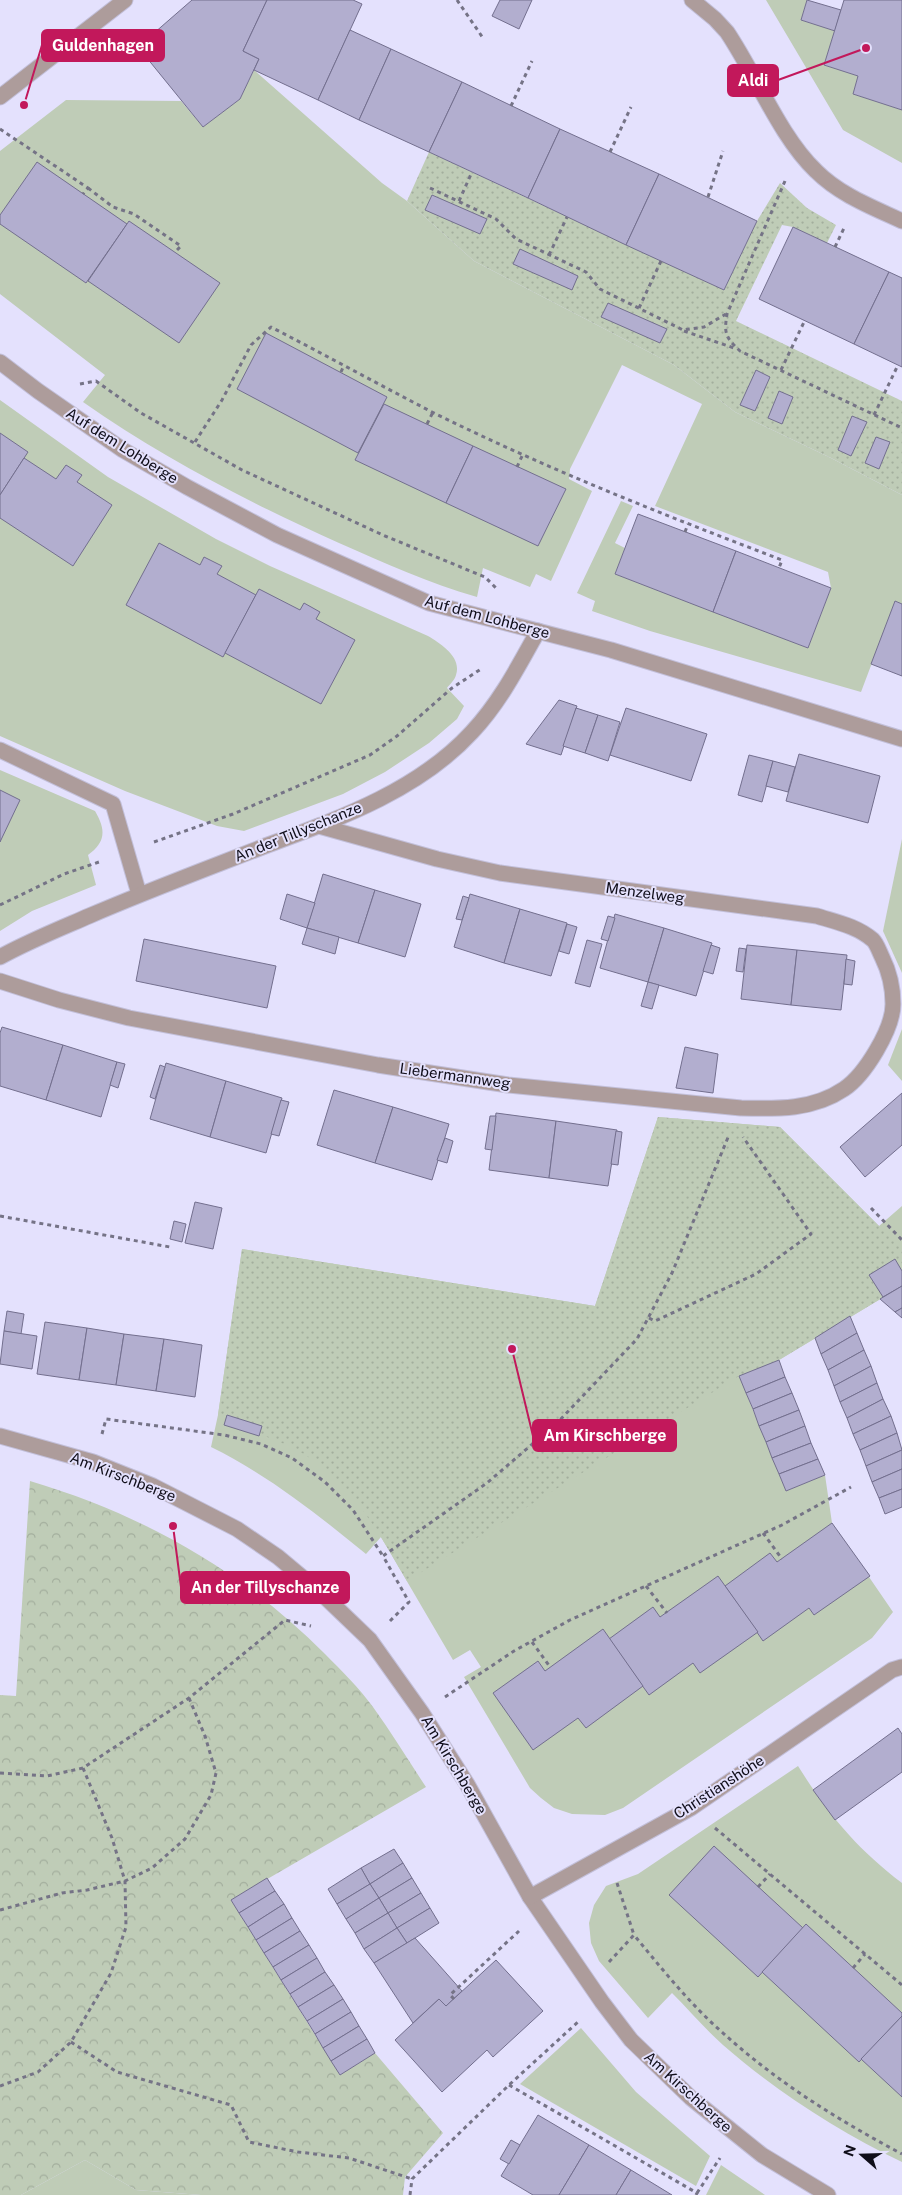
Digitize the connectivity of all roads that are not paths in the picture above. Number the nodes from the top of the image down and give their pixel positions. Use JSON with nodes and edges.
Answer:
{"nodes":[{"id":1,"x":125,"y":0,"type":"edge"},
{"id":2,"x":692,"y":0,"type":"edge"},
{"id":3,"x":0,"y":97,"type":"edge"},
{"id":4,"x":902,"y":221,"type":"edge"},
{"id":5,"x":0,"y":362,"type":"edge"},
{"id":6,"x":538,"y":631,"type":"junction"},
{"id":7,"x":902,"y":739,"type":"edge"},
{"id":8,"x":0,"y":750,"type":"edge"},
{"id":9,"x":319,"y":826,"type":"junction"},
{"id":10,"x":139,"y":894,"type":"junction"},
{"id":11,"x":0,"y":957,"type":"edge"},
{"id":12,"x":0,"y":981,"type":"edge"},
{"id":13,"x":885,"y":1033,"type":"joint"},
{"id":14,"x":0,"y":1436,"type":"edge"},
{"id":15,"x":902,"y":1667,"type":"edge"},
{"id":16,"x":530,"y":1897,"type":"junction"},
{"id":17,"x":828,"y":2195,"type":"edge"}],
"edges":[{"from":1,"to":3,"type":"street"},
{"from":2,"to":4,"type":"street"},
{"from":5,"to":6,"type":"street","name":"Auf dem Lohberge"},
{"from":6,"to":7,"type":"street","name":"Auf dem Lohberge"},
{"from":6,"to":9,"type":"street","name":"An der Tillyschanze"},
{"from":8,"to":10,"type":"street"},
{"from":9,"to":10,"type":"street","name":"An der Tillyschanze"},
{"from":9,"to":13,"type":"street","name":"Menzelweg"},
{"from":10,"to":11,"type":"street","name":"An der Tillyschanze"},
{"from":12,"to":13,"type":"street","name":"Liebermannweg"},
{"from":14,"to":16,"type":"street","name":"Am Kirschberge"},
{"from":15,"to":16,"type":"street","name":"Christianshöhe"},
{"from":16,"to":17,"type":"street","name":"Am Kirschberge"}]}
